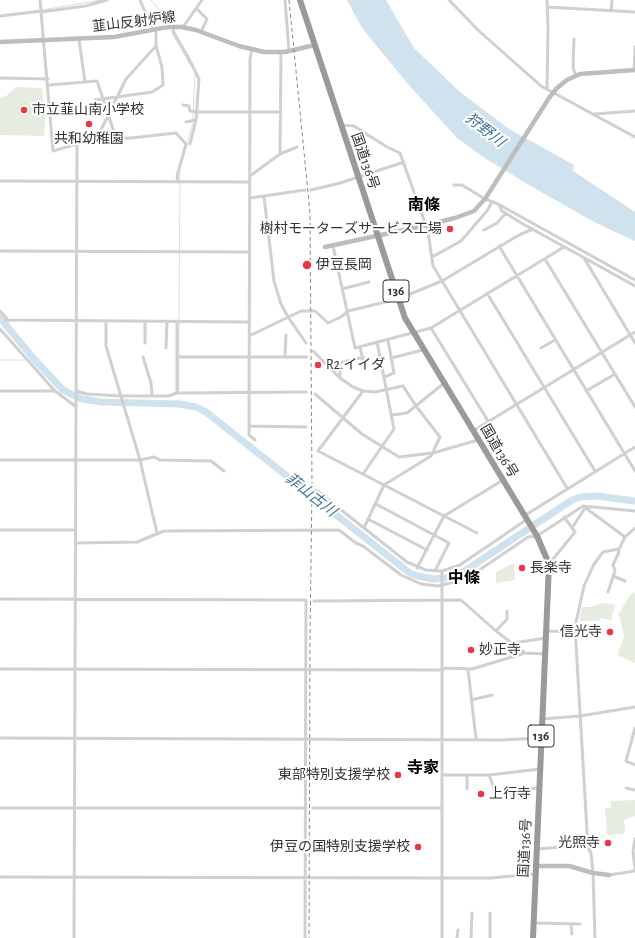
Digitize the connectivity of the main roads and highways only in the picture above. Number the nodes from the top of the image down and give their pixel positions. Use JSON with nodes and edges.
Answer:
{"nodes":[{"id":1,"x":300,"y":0,"type":"edge"},
{"id":2,"x":0,"y":42,"type":"edge"},
{"id":3,"x":315,"y":45,"type":"junction"},
{"id":4,"x":634,"y":70,"type":"edge"},
{"id":5,"x":378,"y":236,"type":"junction"},
{"id":6,"x":325,"y":247,"type":"dead end"},
{"id":7,"x":536,"y":866,"type":"junction"},
{"id":8,"x":609,"y":875,"type":"road end"},
{"id":9,"x":532,"y":938,"type":"edge"}],
"edges":[{"from":1,"to":3,"type":"highway","name":"国道136号","number":"136"},
{"from":2,"to":3,"type":"main road","name":"韮山反射炉線"},
{"from":3,"to":5,"type":"highway","name":"国道136号","number":"136"},
{"from":4,"to":5,"type":"main road"},
{"from":5,"to":6,"type":"main road"},
{"from":5,"to":7,"type":"highway","name":"国道136号","number":"136"},
{"from":7,"to":8,"type":"main road"},
{"from":7,"to":9,"type":"highway","name":"国道136号","number":"136"}]}
